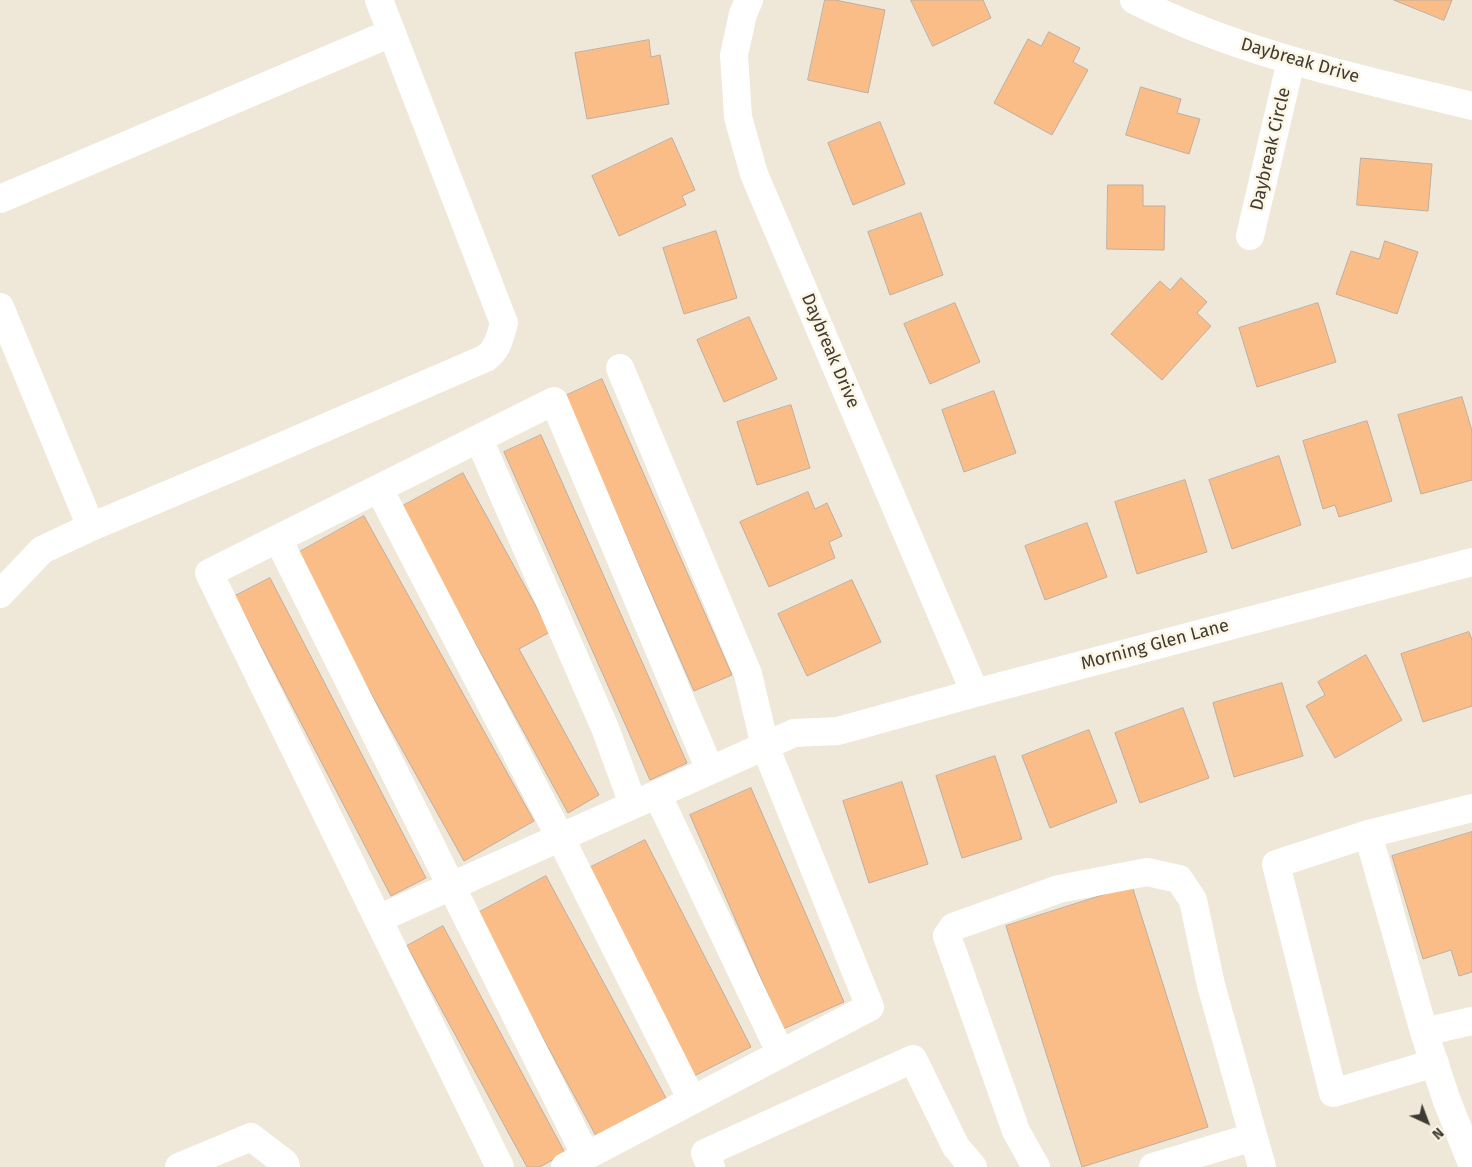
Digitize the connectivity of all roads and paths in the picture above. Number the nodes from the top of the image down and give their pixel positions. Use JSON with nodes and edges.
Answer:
{"nodes":[{"id":1,"x":378,"y":0,"type":"edge"},
{"id":2,"x":750,"y":0,"type":"edge"},
{"id":3,"x":1134,"y":0,"type":"edge"},
{"id":4,"x":391,"y":32,"type":"junction"},
{"id":5,"x":1291,"y":62,"type":"junction"},
{"id":6,"x":1472,"y":106,"type":"edge"},
{"id":7,"x":0,"y":199,"type":"edge"},
{"id":8,"x":1250,"y":236,"type":"dead end"},
{"id":9,"x":0,"y":307,"type":"edge"},
{"id":10,"x":620,"y":368,"type":"dead end"},
{"id":11,"x":479,"y":439,"type":"junction"},
{"id":12,"x":379,"y":488,"type":"junction"},
{"id":13,"x":90,"y":527,"type":"junction"},
{"id":14,"x":278,"y":538,"type":"junction"},
{"id":15,"x":1472,"y":562,"type":"edge"},
{"id":16,"x":0,"y":594,"type":"edge"},
{"id":17,"x":975,"y":693,"type":"junction"},
{"id":18,"x":765,"y":746,"type":"junction"},
{"id":19,"x":710,"y":770,"type":"junction"},
{"id":20,"x":658,"y":794,"type":"junction"},
{"id":21,"x":633,"y":804,"type":"junction"},
{"id":22,"x":1472,"y":808,"type":"edge"},
{"id":23,"x":1368,"y":834,"type":"junction"},
{"id":24,"x":560,"y":837,"type":"junction"},
{"id":25,"x":450,"y":885,"type":"junction"},
{"id":26,"x":378,"y":919,"type":"junction"},
{"id":27,"x":1472,"y":1021,"type":"edge"},
{"id":28,"x":1424,"y":1032,"type":"junction"},
{"id":29,"x":780,"y":1054,"type":"junction"},
{"id":30,"x":1435,"y":1063,"type":"junction"},
{"id":31,"x":692,"y":1100,"type":"junction"},
{"id":32,"x":1253,"y":1137,"type":"junction"},
{"id":33,"x":575,"y":1162,"type":"edge"},
{"id":34,"x":193,"y":1164,"type":"edge"},
{"id":35,"x":1472,"y":1164,"type":"edge"},
{"id":36,"x":286,"y":1167,"type":"edge"},
{"id":37,"x":500,"y":1167,"type":"edge"},
{"id":38,"x":711,"y":1167,"type":"edge"},
{"id":39,"x":973,"y":1167,"type":"edge"},
{"id":40,"x":1036,"y":1167,"type":"edge"},
{"id":41,"x":1153,"y":1167,"type":"edge"},
{"id":42,"x":1262,"y":1167,"type":"edge"}],
"edges":[{"from":1,"to":4,"type":"street"},
{"from":2,"to":17,"type":"street","name":"Daybreak Drive"},
{"from":3,"to":5,"type":"street","name":"Daybreak Drive"},
{"from":4,"to":7,"type":"street"},
{"from":4,"to":13,"type":"street"},
{"from":5,"to":6,"type":"street","name":"Daybreak Drive"},
{"from":5,"to":8,"type":"street","name":"Daybreak Circle"},
{"from":9,"to":13,"type":"street"},
{"from":10,"to":18,"type":"street"},
{"from":11,"to":12,"type":"street"},
{"from":11,"to":19,"type":"street"},
{"from":11,"to":21,"type":"street"},
{"from":12,"to":14,"type":"street"},
{"from":12,"to":24,"type":"street"},
{"from":13,"to":16,"type":"street"},
{"from":14,"to":25,"type":"street"},
{"from":14,"to":26,"type":"street"},
{"from":15,"to":17,"type":"street","name":"Morning Glen Lane"},
{"from":17,"to":18,"type":"street","name":"Morning Glen Lane"},
{"from":18,"to":19,"type":"street","name":"Morning Glen Lane"},
{"from":18,"to":29,"type":"street"},
{"from":19,"to":20,"type":"street","name":"Morning Glen Lane"},
{"from":20,"to":21,"type":"street","name":"Morning Glen Lane"},
{"from":20,"to":29,"type":"street"},
{"from":21,"to":24,"type":"street","name":"Morning Glen Lane"},
{"from":22,"to":23,"type":"street"},
{"from":23,"to":28,"type":"street"},
{"from":23,"to":30,"type":"street"},
{"from":24,"to":25,"type":"street","name":"Morning Glen Lane"},
{"from":24,"to":31,"type":"street"},
{"from":25,"to":26,"type":"street","name":"Morning Glen Lane"},
{"from":25,"to":33,"type":"street"},
{"from":26,"to":37,"type":"street"},
{"from":27,"to":28,"type":"street"},
{"from":28,"to":30,"type":"street"},
{"from":29,"to":31,"type":"street"},
{"from":30,"to":35,"type":"street"},
{"from":31,"to":33,"type":"street"},
{"from":32,"to":40,"type":"street"},
{"from":32,"to":41,"type":"street"},
{"from":32,"to":42,"type":"street"},
{"from":34,"to":36,"type":"street"},
{"from":38,"to":39,"type":"street"}]}
